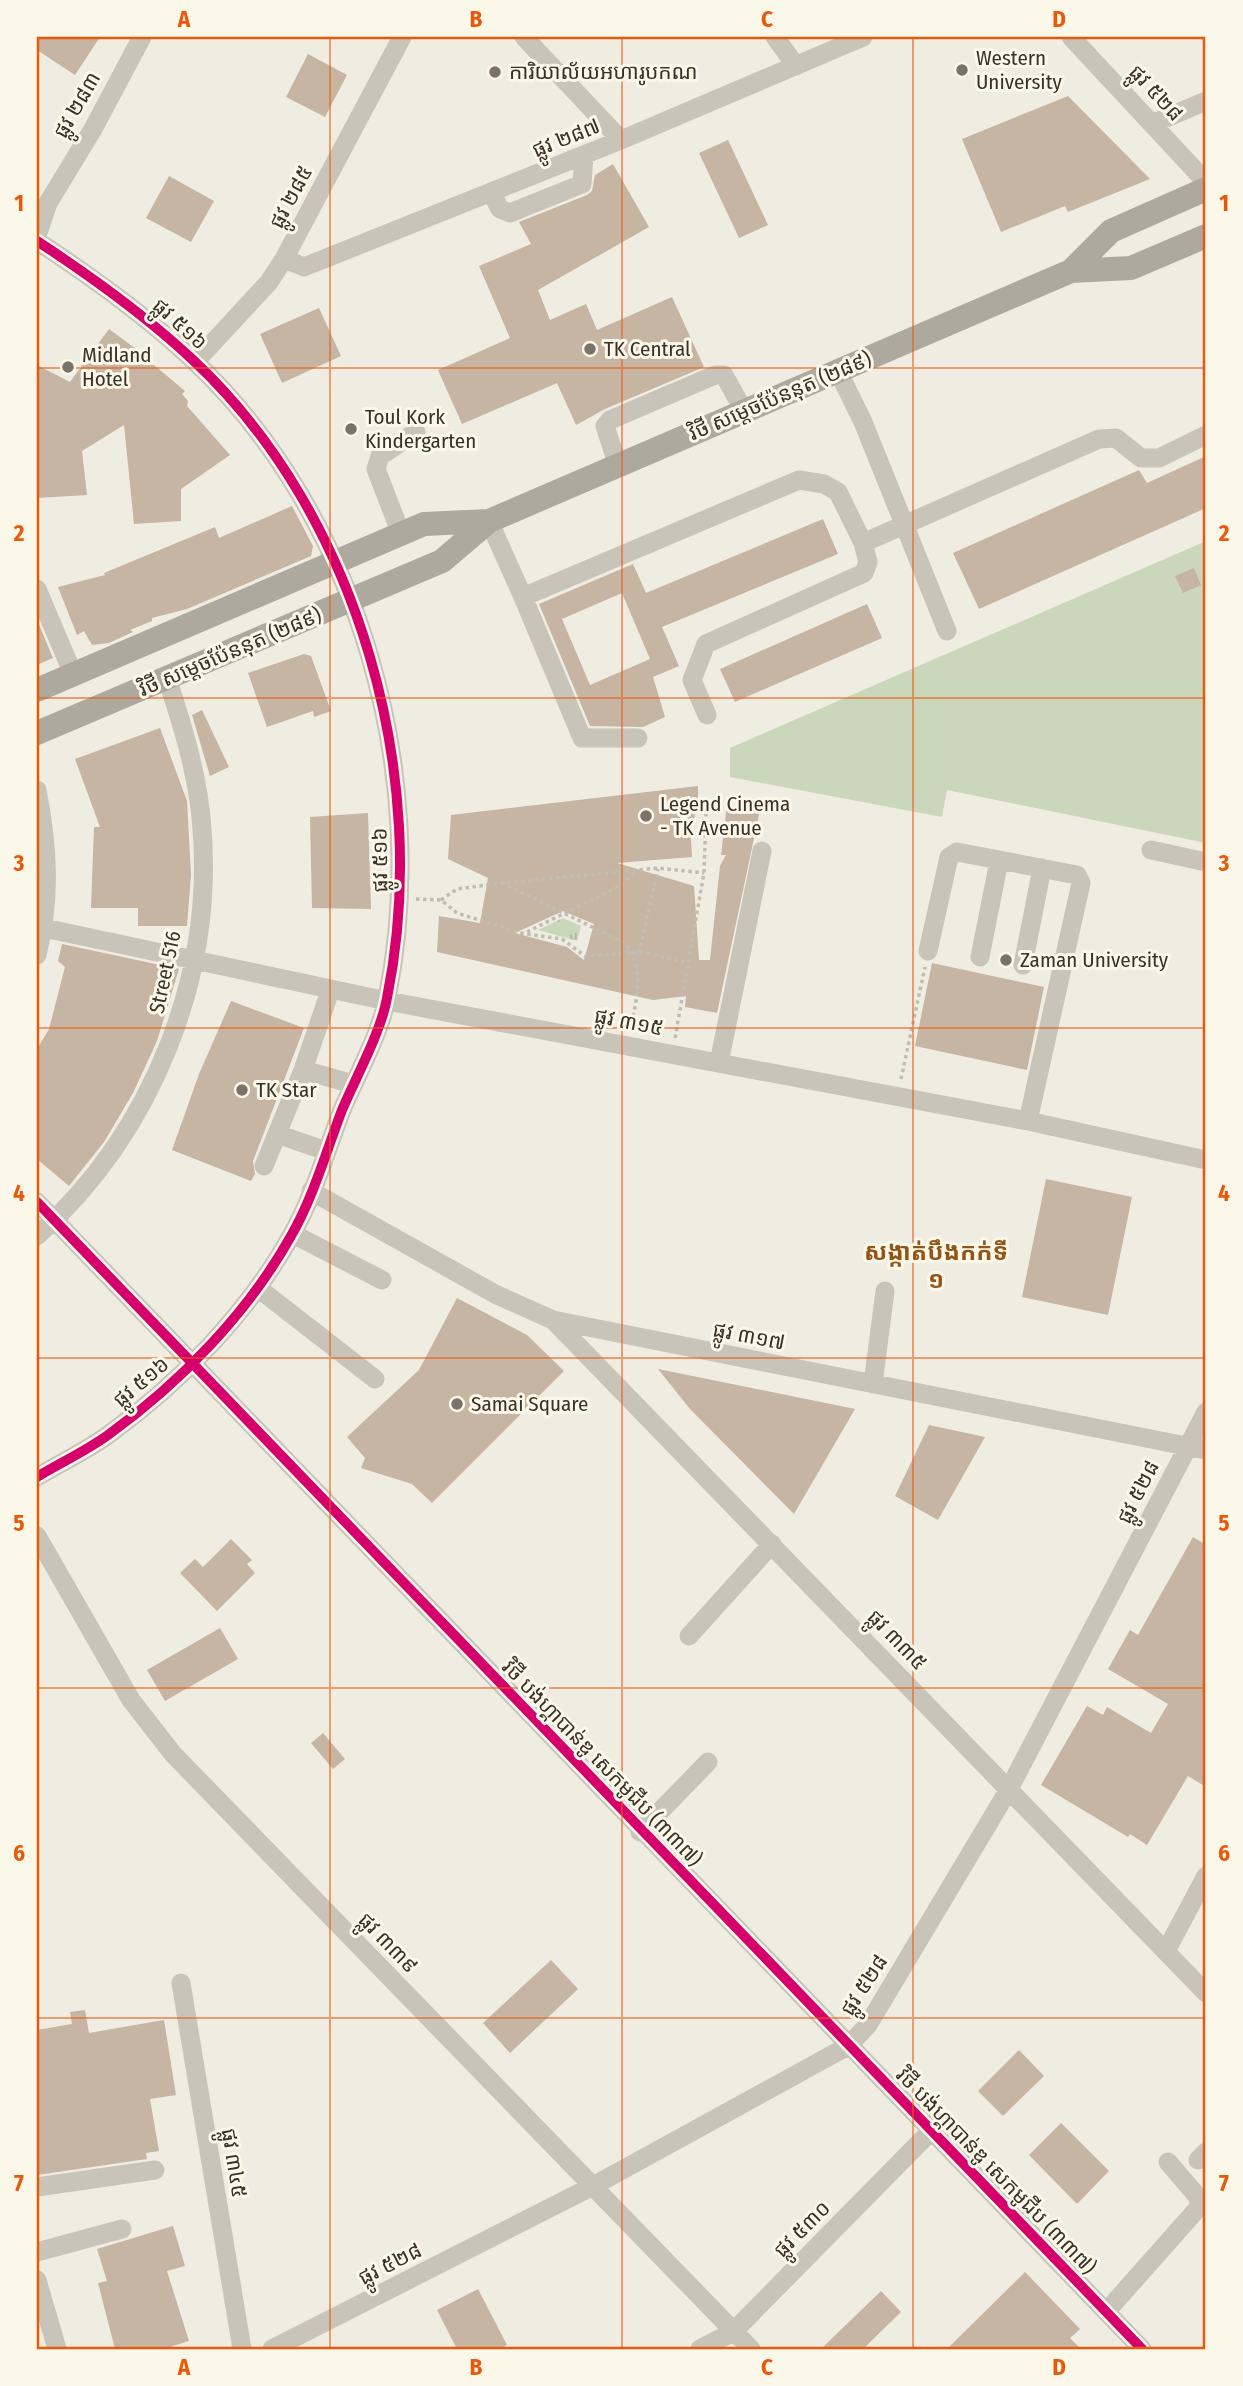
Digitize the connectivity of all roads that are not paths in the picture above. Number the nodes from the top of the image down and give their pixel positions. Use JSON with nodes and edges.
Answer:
{"nodes":[{"id":1,"x":142,"y":37,"type":"edge"},
{"id":2,"x":402,"y":37,"type":"edge"},
{"id":3,"x":524,"y":37,"type":"edge"},
{"id":4,"x":775,"y":37,"type":"edge"},
{"id":5,"x":863,"y":37,"type":"edge"},
{"id":6,"x":1071,"y":37,"type":"edge"},
{"id":7,"x":796,"y":66,"type":"junction"},
{"id":8,"x":1206,"y":101,"type":"edge"},
{"id":9,"x":1154,"y":123,"type":"junction"},
{"id":10,"x":621,"y":140,"type":"junction"},
{"id":11,"x":1206,"y":181,"type":"edge"},
{"id":12,"x":1206,"y":189,"type":"edge"},
{"id":13,"x":1206,"y":236,"type":"edge"},
{"id":14,"x":37,"y":238,"type":"edge"},
{"id":15,"x":284,"y":259,"type":"junction"},
{"id":16,"x":1071,"y":271,"type":"junction"},
{"id":17,"x":195,"y":362,"type":"junction"},
{"id":18,"x":838,"y":371,"type":"junction"},
{"id":19,"x":744,"y":411,"type":"junction"},
{"id":20,"x":416,"y":432,"type":"dead end"},
{"id":21,"x":1206,"y":435,"type":"edge"},
{"id":22,"x":618,"y":466,"type":"junction"},
{"id":23,"x":489,"y":520,"type":"junction"},
{"id":24,"x":904,"y":523,"type":"junction"},
{"id":25,"x":401,"y":534,"type":"junction"},
{"id":26,"x":863,"y":542,"type":"junction"},
{"id":27,"x":334,"y":563,"type":"junction"},
{"id":28,"x":37,"y":589,"type":"edge"},
{"id":29,"x":523,"y":597,"type":"junction"},
{"id":30,"x":351,"y":600,"type":"junction"},
{"id":31,"x":947,"y":631,"type":"dead end"},
{"id":32,"x":73,"y":674,"type":"junction"},
{"id":33,"x":167,"y":678,"type":"junction"},
{"id":34,"x":37,"y":690,"type":"edge"},
{"id":35,"x":707,"y":715,"type":"dead end"},
{"id":36,"x":37,"y":733,"type":"edge"},
{"id":37,"x":638,"y":738,"type":"dead end"},
{"id":38,"x":37,"y":790,"type":"edge"},
{"id":39,"x":762,"y":850,"type":"dead end"},
{"id":40,"x":1151,"y":850,"type":"dead end"},
{"id":41,"x":999,"y":861,"type":"junction"},
{"id":42,"x":1206,"y":862,"type":"edge"},
{"id":43,"x":1042,"y":867,"type":"junction"},
{"id":44,"x":44,"y":928,"type":"junction"},
{"id":45,"x":928,"y":951,"type":"road end"},
{"id":46,"x":37,"y":955,"type":"edge"},
{"id":47,"x":980,"y":957,"type":"dead end"},
{"id":48,"x":194,"y":960,"type":"junction"},
{"id":49,"x":1023,"y":965,"type":"dead end"},
{"id":50,"x":327,"y":1000,"type":"dead end"},
{"id":51,"x":387,"y":1002,"type":"junction"},
{"id":52,"x":719,"y":1063,"type":"junction"},
{"id":53,"x":303,"y":1070,"type":"junction"},
{"id":54,"x":353,"y":1084,"type":"junction"},
{"id":55,"x":1028,"y":1121,"type":"junction"},
{"id":56,"x":277,"y":1134,"type":"junction"},
{"id":57,"x":326,"y":1151,"type":"junction"},
{"id":58,"x":1206,"y":1160,"type":"edge"},
{"id":59,"x":264,"y":1166,"type":"dead end"},
{"id":60,"x":311,"y":1191,"type":"junction"},
{"id":61,"x":37,"y":1202,"type":"edge"},
{"id":62,"x":55,"y":1220,"type":"junction"},
{"id":63,"x":293,"y":1234,"type":"junction"},
{"id":64,"x":37,"y":1236,"type":"edge"},
{"id":65,"x":382,"y":1280,"type":"dead end"},
{"id":66,"x":258,"y":1288,"type":"junction"},
{"id":67,"x":885,"y":1291,"type":"dead end"},
{"id":68,"x":553,"y":1320,"type":"junction"},
{"id":69,"x":193,"y":1363,"type":"junction"},
{"id":70,"x":375,"y":1379,"type":"dead end"},
{"id":71,"x":873,"y":1384,"type":"junction"},
{"id":72,"x":1206,"y":1412,"type":"edge"},
{"id":73,"x":1197,"y":1448,"type":"edge"},
{"id":74,"x":37,"y":1478,"type":"edge"},
{"id":75,"x":37,"y":1536,"type":"edge"},
{"id":76,"x":772,"y":1544,"type":"junction"},
{"id":77,"x":690,"y":1636,"type":"dead end"},
{"id":78,"x":708,"y":1762,"type":"dead end"},
{"id":79,"x":1009,"y":1789,"type":"junction"},
{"id":80,"x":640,"y":1832,"type":"junction"},
{"id":81,"x":1206,"y":1876,"type":"edge"},
{"id":82,"x":1166,"y":1951,"type":"junction"},
{"id":83,"x":181,"y":1983,"type":"dead end"},
{"id":84,"x":1206,"y":1993,"type":"edge"},
{"id":85,"x":848,"y":2046,"type":"junction"},
{"id":86,"x":930,"y":2132,"type":"junction"},
{"id":87,"x":1168,"y":2162,"type":"dead end"},
{"id":88,"x":155,"y":2170,"type":"dead end"},
{"id":89,"x":593,"y":2186,"type":"junction"},
{"id":90,"x":37,"y":2187,"type":"edge"},
{"id":91,"x":122,"y":2229,"type":"dead end"},
{"id":92,"x":37,"y":2252,"type":"edge"},
{"id":93,"x":37,"y":2280,"type":"edge"},
{"id":94,"x":1105,"y":2312,"type":"junction"},
{"id":95,"x":733,"y":2332,"type":"junction"},
{"id":96,"x":57,"y":2349,"type":"edge"},
{"id":97,"x":242,"y":2349,"type":"edge"},
{"id":98,"x":272,"y":2349,"type":"edge"},
{"id":99,"x":700,"y":2349,"type":"edge"},
{"id":100,"x":751,"y":2349,"type":"edge"},
{"id":101,"x":1142,"y":2349,"type":"edge"}],
"edges":[{"from":1,"to":14,"type":"street","name":"ផ្លូវ ២៨៣"},
{"from":2,"to":15,"type":"street","name":"ផ្លូវ ២៨៥"},
{"from":3,"to":10,"type":"street"},
{"from":4,"to":7,"type":"street"},
{"from":5,"to":7,"type":"street","name":"ផ្លូវ ២៨៧"},
{"from":6,"to":9,"type":"street","name":"ផ្លូវ ៥២៨"},
{"from":7,"to":10,"type":"street","name":"ផ្លូវ ២៨៧"},
{"from":8,"to":9,"type":"street"},
{"from":9,"to":11,"type":"street","name":"ផ្លូវ ៥២៨"},
{"from":10,"to":15,"type":"street","name":"ផ្លូវ ២៨៧"},
{"from":12,"to":16,"type":"main road","name":"វិថី សម្តេចប៉ែននុត (២៨៩)"},
{"from":13,"to":16,"type":"main road","name":"វិថី សម្តេចប៉ែននុត (២៨៩)"},
{"from":14,"to":17,"type":"street","name":"ផ្លូវ ៥១៦"},
{"from":15,"to":17,"type":"street","name":"ផ្លូវ ២៨៥"},
{"from":16,"to":18,"type":"main road","name":"វិថី សម្តេចប៉ែននុត (២៨៩)"},
{"from":17,"to":27,"type":"street","name":"ផ្លូវ ៥១៦"},
{"from":18,"to":19,"type":"main road","name":"វិថី សម្តេចប៉ែននុត (២៨៩)"},
{"from":18,"to":24,"type":"street"},
{"from":19,"to":22,"type":"main road","name":"វិថី សម្តេចប៉ែននុត (២៨៩)"},
{"from":19,"to":22,"type":"street"},
{"from":20,"to":25,"type":"street"},
{"from":21,"to":24,"type":"street"},
{"from":22,"to":23,"type":"main road","name":"វិថី សម្តេចប៉ែននុត (២៨៩)"},
{"from":23,"to":25,"type":"main road","name":"វិថី សម្តេចប៉ែននុត (២៨៩)"},
{"from":23,"to":29,"type":"street"},
{"from":23,"to":30,"type":"main road","name":"វិថី សម្តេចប៉ែននុត (២៨៩)"},
{"from":24,"to":26,"type":"street"},
{"from":24,"to":31,"type":"street"},
{"from":25,"to":27,"type":"main road","name":"វិថី សម្តេចប៉ែននុត (២៨៩)"},
{"from":26,"to":29,"type":"street"},
{"from":26,"to":35,"type":"street"},
{"from":27,"to":30,"type":"street","name":"ផ្លូវ ៥១៦"},
{"from":27,"to":32,"type":"main road","name":"វិថី សម្តេចប៉ែននុត (២៨៩)"},
{"from":28,"to":32,"type":"street"},
{"from":29,"to":37,"type":"street"},
{"from":30,"to":33,"type":"main road","name":"វិថី សម្តេចប៉ែននុត (២៨៩)"},
{"from":30,"to":51,"type":"street","name":"ផ្លូវ ៥១៦"},
{"from":32,"to":34,"type":"main road","name":"វិថី សម្តេចប៉ែននុត (២៨៩)"},
{"from":33,"to":36,"type":"main road","name":"វិថី សម្តេចប៉ែននុត (២៨៩)"},
{"from":33,"to":48,"type":"street","name":"Street 516"},
{"from":38,"to":44,"type":"street"},
{"from":39,"to":52,"type":"street"},
{"from":40,"to":42,"type":"street"},
{"from":41,"to":43,"type":"street"},
{"from":41,"to":45,"type":"street"},
{"from":41,"to":47,"type":"street"},
{"from":43,"to":49,"type":"street"},
{"from":43,"to":55,"type":"street"},
{"from":44,"to":46,"type":"street"},
{"from":44,"to":48,"type":"street","name":"ផ្លូវ ៣១៥"},
{"from":48,"to":51,"type":"street","name":"ផ្លូវ ៣១៥"},
{"from":48,"to":62,"type":"street","name":"Street 516"},
{"from":50,"to":53,"type":"street"},
{"from":51,"to":52,"type":"street","name":"ផ្លូវ ៣១៥"},
{"from":51,"to":54,"type":"street","name":"ផ្លូវ ៥១៦"},
{"from":52,"to":55,"type":"street","name":"ផ្លូវ ៣១៥"},
{"from":53,"to":54,"type":"street"},
{"from":53,"to":56,"type":"street"},
{"from":54,"to":57,"type":"street","name":"ផ្លូវ ៥១៦"},
{"from":55,"to":58,"type":"street","name":"ផ្លូវ ៣១៥"},
{"from":56,"to":57,"type":"street"},
{"from":56,"to":59,"type":"street"},
{"from":57,"to":60,"type":"street","name":"ផ្លូវ ៥១៦"},
{"from":60,"to":63,"type":"street","name":"ផ្លូវ ៥១៦"},
{"from":60,"to":68,"type":"street","name":"ផ្លូវ ៣១៧"},
{"from":61,"to":62,"type":"street","name":"វិថី បង់ហ្គាបាន់ឌូ សេកមូជីប (៣៣៧)"},
{"from":62,"to":64,"type":"street","name":"Street 516"},
{"from":62,"to":69,"type":"street","name":"វិថី បង់ហ្គាបាន់ឌូ សេកមូជីប (៣៣៧)"},
{"from":63,"to":65,"type":"street"},
{"from":63,"to":66,"type":"street","name":"ផ្លូវ ៥១៦"},
{"from":66,"to":69,"type":"street","name":"ផ្លូវ ៥១៦"},
{"from":66,"to":70,"type":"street"},
{"from":67,"to":71,"type":"street"},
{"from":68,"to":71,"type":"street","name":"ផ្លូវ ៣១៧"},
{"from":68,"to":76,"type":"street","name":"ផ្លូវ ៣៣៥"},
{"from":69,"to":74,"type":"street","name":"ផ្លូវ ៥១៦"},
{"from":69,"to":80,"type":"street","name":"វិថី បង់ហ្គាបាន់ឌូ សេកមូជីប (៣៣៧)"},
{"from":71,"to":73,"type":"street","name":"ផ្លូវ ៣១៧"},
{"from":72,"to":73,"type":"street","name":"ផ្លូវ ៥២៨"},
{"from":73,"to":79,"type":"street","name":"ផ្លូវ ៥២៨"},
{"from":75,"to":89,"type":"street","name":"ផ្លូវ ៣៣៩"},
{"from":76,"to":77,"type":"street"},
{"from":76,"to":79,"type":"street","name":"ផ្លូវ ៣៣៥"},
{"from":78,"to":80,"type":"street"},
{"from":79,"to":82,"type":"street","name":"ផ្លូវ ៣៣៥"},
{"from":79,"to":85,"type":"street","name":"ផ្លូវ ៥២៨"},
{"from":80,"to":85,"type":"street","name":"វិថី បង់ហ្គាបាន់ឌូ សេកមូជីប (៣៣៧)"},
{"from":81,"to":82,"type":"street"},
{"from":82,"to":84,"type":"street","name":"ផ្លូវ ៣៣៥"},
{"from":83,"to":97,"type":"street","name":"ផ្លូវ ៣៤៥"},
{"from":85,"to":86,"type":"street","name":"វិថី បង់ហ្គាបាន់ឌូ សេកមូជីប (៣៣៧)"},
{"from":85,"to":89,"type":"street","name":"ផ្លូវ ៥២៨"},
{"from":86,"to":94,"type":"street","name":"វិថី បង់ហ្គាបាន់ឌូ សេកមូជីប (៣៣៧)"},
{"from":86,"to":95,"type":"street","name":"ផ្លូវ ៥៣០"},
{"from":87,"to":94,"type":"street"},
{"from":88,"to":90,"type":"street"},
{"from":89,"to":95,"type":"street","name":"ផ្លូវ ៣៣៩"},
{"from":89,"to":98,"type":"street","name":"ផ្លូវ ៥២៨"},
{"from":91,"to":92,"type":"street"},
{"from":93,"to":96,"type":"street"},
{"from":94,"to":101,"type":"street","name":"វិថី បង់ហ្គាបាន់ឌូ សេកមូជីប (៣៣៧)"},
{"from":95,"to":99,"type":"street","name":"ផ្លូវ ៥៣០"},
{"from":95,"to":100,"type":"street","name":"ផ្លូវ ៣៣៩"}]}
